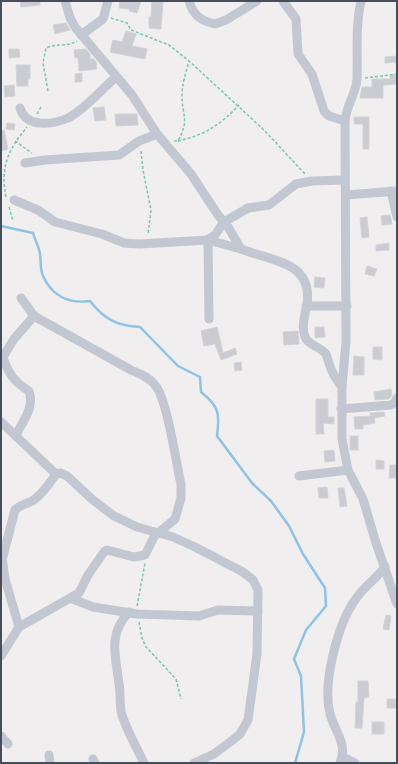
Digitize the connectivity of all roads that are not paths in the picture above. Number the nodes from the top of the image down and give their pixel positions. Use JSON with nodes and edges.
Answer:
{"nodes":[{"id":1,"x":65,"y":1,"type":"edge"},
{"id":2,"x":108,"y":1,"type":"edge"},
{"id":3,"x":189,"y":1,"type":"edge"},
{"id":4,"x":257,"y":1,"type":"edge"},
{"id":5,"x":283,"y":1,"type":"edge"},
{"id":6,"x":361,"y":1,"type":"edge"},
{"id":7,"x":81,"y":36,"type":"junction"},
{"id":8,"x":116,"y":77,"type":"junction"},
{"id":9,"x":20,"y":108,"type":"dead end"},
{"id":10,"x":344,"y":121,"type":"junction"},
{"id":11,"x":157,"y":134,"type":"junction"},
{"id":12,"x":25,"y":164,"type":"dead end"},
{"id":13,"x":345,"y":180,"type":"junction"},
{"id":14,"x":394,"y":191,"type":"edge"},
{"id":15,"x":346,"y":195,"type":"junction"},
{"id":16,"x":14,"y":200,"type":"dead end"},
{"id":17,"x":397,"y":217,"type":"edge"},
{"id":18,"x":224,"y":222,"type":"junction"},
{"id":19,"x":208,"y":240,"type":"junction"},
{"id":20,"x":241,"y":249,"type":"junction"},
{"id":21,"x":22,"y":298,"type":"dead end"},
{"id":22,"x":306,"y":306,"type":"junction"},
{"id":23,"x":347,"y":306,"type":"junction"},
{"id":24,"x":34,"y":316,"type":"junction"},
{"id":25,"x":209,"y":319,"type":"dead end"},
{"id":26,"x":342,"y":387,"type":"junction"},
{"id":27,"x":397,"y":398,"type":"edge"},
{"id":28,"x":341,"y":409,"type":"junction"},
{"id":29,"x":1,"y":422,"type":"edge"},
{"id":30,"x":16,"y":435,"type":"junction"},
{"id":31,"x":348,"y":470,"type":"junction"},
{"id":32,"x":56,"y":474,"type":"junction"},
{"id":33,"x":299,"y":476,"type":"dead end"},
{"id":34,"x":157,"y":533,"type":"junction"},
{"id":35,"x":2,"y":552,"type":"edge"},
{"id":36,"x":385,"y":567,"type":"junction"},
{"id":37,"x":394,"y":582,"type":"edge"},
{"id":38,"x":70,"y":598,"type":"junction"},
{"id":39,"x":397,"y":604,"type":"edge"},
{"id":40,"x":258,"y":610,"type":"junction"},
{"id":41,"x":133,"y":613,"type":"junction"},
{"id":42,"x":19,"y":627,"type":"junction"},
{"id":43,"x":1,"y":656,"type":"edge"},
{"id":44,"x":1,"y":736,"type":"edge"},
{"id":45,"x":8,"y":744,"type":"dead end"},
{"id":46,"x":342,"y":760,"type":"edge"},
{"id":47,"x":144,"y":763,"type":"edge"},
{"id":48,"x":194,"y":763,"type":"edge"},
{"id":49,"x":355,"y":763,"type":"edge"}],
"edges":[{"from":1,"to":7,"type":"street"},
{"from":2,"to":7,"type":"street"},
{"from":3,"to":4,"type":"street"},
{"from":5,"to":10,"type":"street"},
{"from":6,"to":10,"type":"street"},
{"from":7,"to":8,"type":"street"},
{"from":8,"to":9,"type":"street"},
{"from":8,"to":11,"type":"street"},
{"from":10,"to":13,"type":"street"},
{"from":11,"to":12,"type":"street"},
{"from":11,"to":18,"type":"street"},
{"from":13,"to":15,"type":"street"},
{"from":13,"to":18,"type":"street"},
{"from":14,"to":15,"type":"street"},
{"from":14,"to":17,"type":"street"},
{"from":15,"to":23,"type":"street"},
{"from":16,"to":19,"type":"street"},
{"from":18,"to":19,"type":"street"},
{"from":18,"to":20,"type":"street"},
{"from":19,"to":20,"type":"street"},
{"from":19,"to":25,"type":"street"},
{"from":20,"to":22,"type":"street"},
{"from":21,"to":24,"type":"street"},
{"from":22,"to":23,"type":"street"},
{"from":22,"to":26,"type":"street"},
{"from":23,"to":26,"type":"street"},
{"from":24,"to":30,"type":"street"},
{"from":24,"to":34,"type":"street"},
{"from":26,"to":28,"type":"street"},
{"from":27,"to":28,"type":"street"},
{"from":28,"to":31,"type":"street"},
{"from":29,"to":30,"type":"street"},
{"from":30,"to":32,"type":"street"},
{"from":31,"to":33,"type":"street"},
{"from":31,"to":36,"type":"street"},
{"from":32,"to":34,"type":"street"},
{"from":32,"to":35,"type":"street"},
{"from":34,"to":38,"type":"street"},
{"from":34,"to":40,"type":"street"},
{"from":35,"to":42,"type":"street"},
{"from":36,"to":37,"type":"street"},
{"from":36,"to":46,"type":"street"},
{"from":37,"to":39,"type":"street"},
{"from":38,"to":41,"type":"street"},
{"from":38,"to":42,"type":"street"},
{"from":40,"to":41,"type":"street"},
{"from":40,"to":48,"type":"street"},
{"from":41,"to":47,"type":"street"},
{"from":42,"to":43,"type":"street"},
{"from":44,"to":45,"type":"street"},
{"from":46,"to":49,"type":"street"}]}
